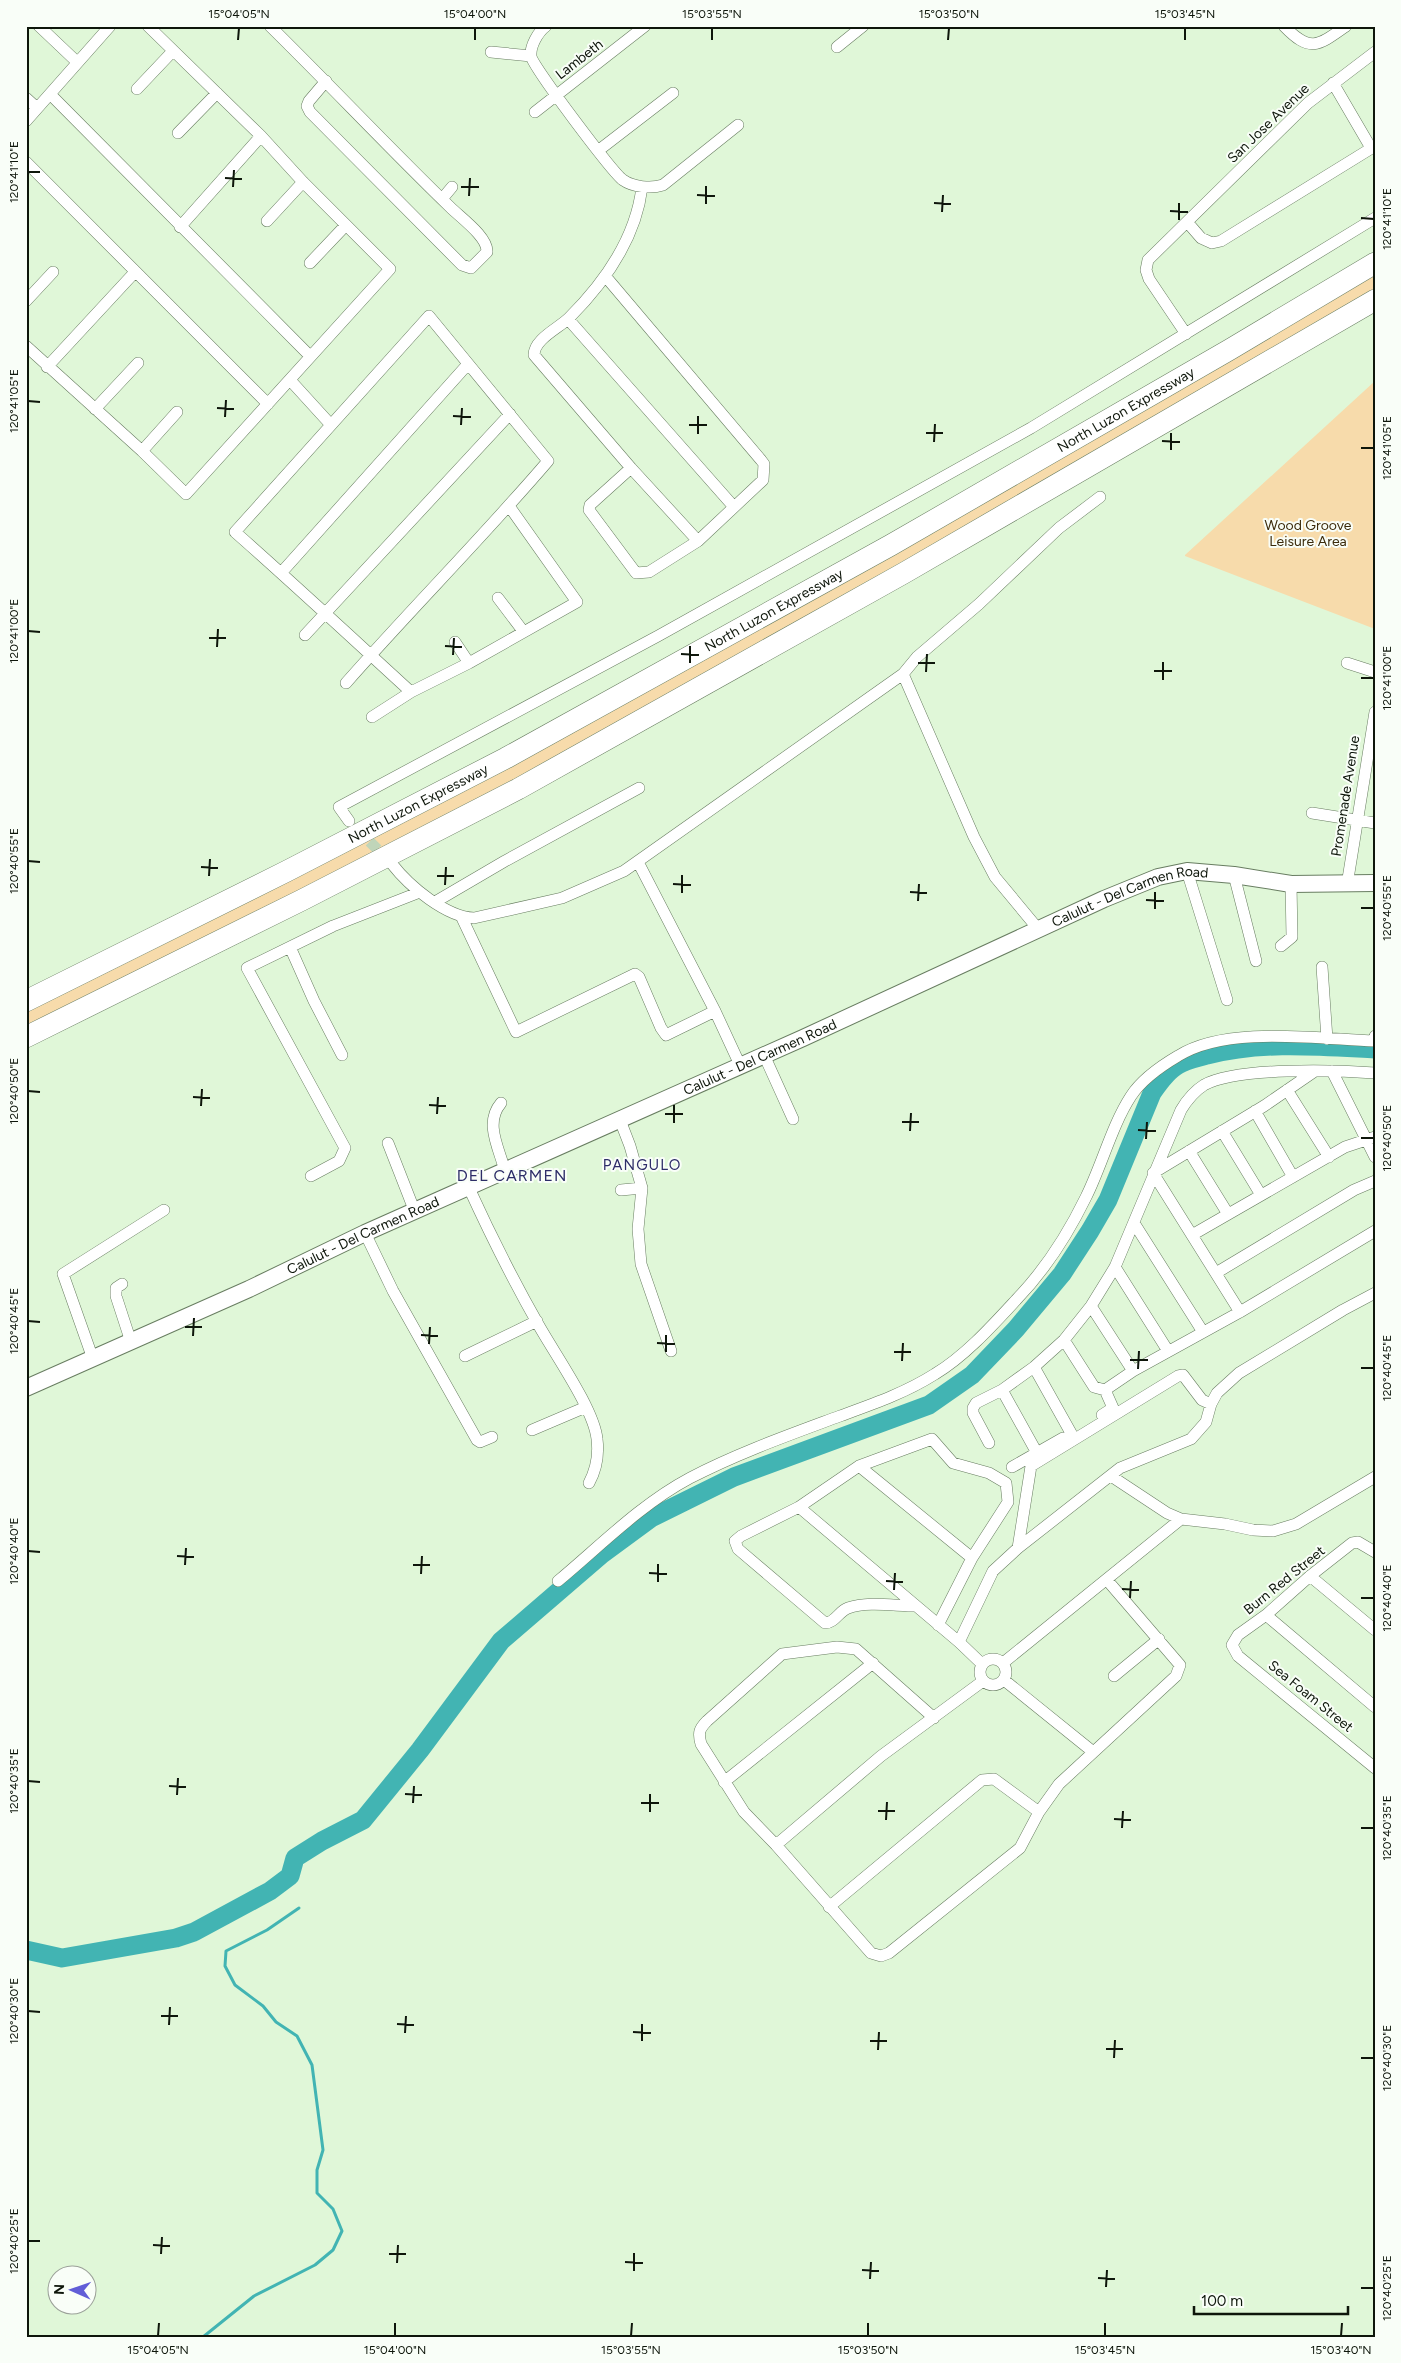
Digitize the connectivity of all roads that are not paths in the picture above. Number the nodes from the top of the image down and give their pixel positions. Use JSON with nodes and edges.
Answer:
{"nodes":[{"id":1,"x":39,"y":26,"type":"edge"},
{"id":2,"x":110,"y":26,"type":"edge"},
{"id":3,"x":148,"y":26,"type":"edge"},
{"id":4,"x":270,"y":26,"type":"edge"},
{"id":5,"x":546,"y":26,"type":"edge"},
{"id":6,"x":645,"y":26,"type":"edge"},
{"id":7,"x":863,"y":26,"type":"edge"},
{"id":8,"x":1284,"y":26,"type":"edge"},
{"id":9,"x":1346,"y":26,"type":"edge"},
{"id":10,"x":837,"y":47,"type":"dead end"},
{"id":11,"x":172,"y":52,"type":"junction"},
{"id":12,"x":491,"y":52,"type":"dead end"},
{"id":13,"x":1375,"y":52,"type":"edge"},
{"id":14,"x":531,"y":56,"type":"junction"},
{"id":15,"x":77,"y":62,"type":"junction"},
{"id":16,"x":326,"y":81,"type":"junction"},
{"id":17,"x":1334,"y":82,"type":"junction"},
{"id":18,"x":137,"y":89,"type":"dead end"},
{"id":19,"x":217,"y":93,"type":"junction"},
{"id":20,"x":672,"y":93,"type":"dead end"},
{"id":21,"x":50,"y":94,"type":"junction"},
{"id":22,"x":556,"y":96,"type":"junction"},
{"id":23,"x":26,"y":98,"type":"edge"},
{"id":24,"x":37,"y":108,"type":"junction"},
{"id":25,"x":535,"y":112,"type":"dead end"},
{"id":26,"x":26,"y":121,"type":"edge"},
{"id":27,"x":738,"y":125,"type":"dead end"},
{"id":28,"x":178,"y":133,"type":"dead end"},
{"id":29,"x":261,"y":136,"type":"junction"},
{"id":30,"x":1373,"y":147,"type":"edge"},
{"id":31,"x":599,"y":150,"type":"junction"},
{"id":32,"x":26,"y":162,"type":"edge"},
{"id":33,"x":303,"y":182,"type":"junction"},
{"id":34,"x":642,"y":186,"type":"junction"},
{"id":35,"x":452,"y":187,"type":"dead end"},
{"id":36,"x":442,"y":199,"type":"junction"},
{"id":37,"x":1375,"y":218,"type":"edge"},
{"id":38,"x":267,"y":221,"type":"dead end"},
{"id":39,"x":1188,"y":223,"type":"junction"},
{"id":40,"x":346,"y":225,"type":"junction"},
{"id":41,"x":180,"y":227,"type":"junction"},
{"id":42,"x":310,"y":263,"type":"dead end"},
{"id":43,"x":1375,"y":263,"type":"edge"},
{"id":44,"x":53,"y":272,"type":"dead end"},
{"id":45,"x":135,"y":272,"type":"junction"},
{"id":46,"x":606,"y":278,"type":"junction"},
{"id":47,"x":1375,"y":300,"type":"edge"},
{"id":48,"x":26,"y":301,"type":"edge"},
{"id":49,"x":568,"y":319,"type":"junction"},
{"id":50,"x":1186,"y":334,"type":"junction"},
{"id":51,"x":26,"y":346,"type":"edge"},
{"id":52,"x":310,"y":356,"type":"junction"},
{"id":53,"x":138,"y":363,"type":"dead end"},
{"id":54,"x":468,"y":364,"type":"junction"},
{"id":55,"x":47,"y":367,"type":"junction"},
{"id":56,"x":290,"y":380,"type":"junction"},
{"id":57,"x":268,"y":404,"type":"junction"},
{"id":58,"x":95,"y":409,"type":"junction"},
{"id":59,"x":177,"y":412,"type":"dead end"},
{"id":60,"x":510,"y":414,"type":"junction"},
{"id":61,"x":331,"y":425,"type":"junction"},
{"id":62,"x":142,"y":451,"type":"junction"},
{"id":63,"x":631,"y":468,"type":"junction"},
{"id":64,"x":1100,"y":497,"type":"dead end"},
{"id":65,"x":509,"y":506,"type":"junction"},
{"id":66,"x":734,"y":508,"type":"junction"},
{"id":67,"x":698,"y":541,"type":"junction"},
{"id":68,"x":281,"y":573,"type":"junction"},
{"id":69,"x":498,"y":598,"type":"dead end"},
{"id":70,"x":324,"y":614,"type":"junction"},
{"id":71,"x":523,"y":631,"type":"junction"},
{"id":72,"x":305,"y":634,"type":"dead end"},
{"id":73,"x":455,"y":642,"type":"dead end"},
{"id":74,"x":370,"y":655,"type":"junction"},
{"id":75,"x":469,"y":663,"type":"junction"},
{"id":76,"x":1347,"y":663,"type":"dead end"},
{"id":77,"x":1375,"y":672,"type":"edge"},
{"id":78,"x":902,"y":674,"type":"junction"},
{"id":79,"x":346,"y":682,"type":"dead end"},
{"id":80,"x":410,"y":692,"type":"junction"},
{"id":81,"x":1375,"y":712,"type":"edge"},
{"id":82,"x":372,"y":717,"type":"dead end"},
{"id":83,"x":639,"y":788,"type":"dead end"},
{"id":84,"x":1312,"y":813,"type":"dead end"},
{"id":85,"x":349,"y":821,"type":"tunnel mouth"},
{"id":86,"x":1356,"y":821,"type":"junction"},
{"id":87,"x":1375,"y":822,"type":"edge"},
{"id":88,"x":638,"y":862,"type":"junction"},
{"id":89,"x":392,"y":864,"type":"tunnel mouth"},
{"id":90,"x":1187,"y":872,"type":"junction"},
{"id":91,"x":1234,"y":875,"type":"junction"},
{"id":92,"x":1375,"y":883,"type":"edge"},
{"id":93,"x":1291,"y":884,"type":"junction"},
{"id":94,"x":1347,"y":884,"type":"junction"},
{"id":95,"x":420,"y":892,"type":"junction"},
{"id":96,"x":435,"y":902,"type":"junction"},
{"id":97,"x":462,"y":918,"type":"junction"},
{"id":98,"x":1039,"y":930,"type":"junction"},
{"id":99,"x":1281,"y":946,"type":"dead end"},
{"id":100,"x":290,"y":948,"type":"junction"},
{"id":101,"x":1256,"y":961,"type":"dead end"},
{"id":102,"x":1322,"y":967,"type":"dead end"},
{"id":103,"x":1227,"y":1000,"type":"dead end"},
{"id":104,"x":26,"y":1001,"type":"edge"},
{"id":105,"x":715,"y":1011,"type":"junction"},
{"id":106,"x":1375,"y":1036,"type":"edge"},
{"id":107,"x":26,"y":1037,"type":"edge"},
{"id":108,"x":1327,"y":1039,"type":"junction"},
{"id":109,"x":1374,"y":1041,"type":"edge"},
{"id":110,"x":342,"y":1054,"type":"dead end"},
{"id":111,"x":764,"y":1054,"type":"junction"},
{"id":112,"x":740,"y":1065,"type":"junction"},
{"id":113,"x":1316,"y":1071,"type":"junction"},
{"id":114,"x":1332,"y":1071,"type":"junction"},
{"id":115,"x":1375,"y":1073,"type":"edge"},
{"id":116,"x":1287,"y":1090,"type":"junction"},
{"id":117,"x":501,"y":1103,"type":"dead end"},
{"id":118,"x":1255,"y":1111,"type":"junction"},
{"id":119,"x":793,"y":1119,"type":"dead end"},
{"id":120,"x":620,"y":1120,"type":"junction"},
{"id":121,"x":1222,"y":1131,"type":"junction"},
{"id":122,"x":1371,"y":1138,"type":"edge"},
{"id":123,"x":388,"y":1143,"type":"dead end"},
{"id":124,"x":1189,"y":1152,"type":"junction"},
{"id":125,"x":1328,"y":1157,"type":"junction"},
{"id":126,"x":1375,"y":1157,"type":"edge"},
{"id":127,"x":505,"y":1170,"type":"junction"},
{"id":128,"x":1153,"y":1173,"type":"junction"},
{"id":129,"x":311,"y":1176,"type":"dead end"},
{"id":130,"x":1293,"y":1177,"type":"junction"},
{"id":131,"x":1375,"y":1181,"type":"edge"},
{"id":132,"x":469,"y":1188,"type":"junction"},
{"id":133,"x":642,"y":1188,"type":"junction"},
{"id":134,"x":621,"y":1190,"type":"dead end"},
{"id":135,"x":1261,"y":1195,"type":"junction"},
{"id":136,"x":164,"y":1210,"type":"dead end"},
{"id":137,"x":415,"y":1212,"type":"junction"},
{"id":138,"x":1228,"y":1214,"type":"junction"},
{"id":139,"x":1134,"y":1223,"type":"junction"},
{"id":140,"x":1375,"y":1231,"type":"edge"},
{"id":141,"x":365,"y":1233,"type":"junction"},
{"id":142,"x":1192,"y":1235,"type":"junction"},
{"id":143,"x":1115,"y":1267,"type":"junction"},
{"id":144,"x":1216,"y":1273,"type":"junction"},
{"id":145,"x":122,"y":1284,"type":"dead end"},
{"id":146,"x":1375,"y":1293,"type":"edge"},
{"id":147,"x":1091,"y":1306,"type":"junction"},
{"id":148,"x":1240,"y":1312,"type":"junction"},
{"id":149,"x":537,"y":1322,"type":"junction"},
{"id":150,"x":1203,"y":1332,"type":"junction"},
{"id":151,"x":1064,"y":1340,"type":"junction"},
{"id":152,"x":131,"y":1342,"type":"junction"},
{"id":153,"x":670,"y":1351,"type":"dead end"},
{"id":154,"x":1168,"y":1351,"type":"junction"},
{"id":155,"x":465,"y":1356,"type":"dead end"},
{"id":156,"x":93,"y":1359,"type":"junction"},
{"id":157,"x":1034,"y":1367,"type":"junction"},
{"id":158,"x":1133,"y":1371,"type":"junction"},
{"id":159,"x":26,"y":1388,"type":"edge"},
{"id":160,"x":1002,"y":1390,"type":"junction"},
{"id":161,"x":1105,"y":1390,"type":"junction"},
{"id":162,"x":1211,"y":1404,"type":"junction"},
{"id":163,"x":586,"y":1407,"type":"junction"},
{"id":164,"x":532,"y":1430,"type":"dead end"},
{"id":165,"x":1071,"y":1433,"type":"junction"},
{"id":166,"x":492,"y":1437,"type":"dead end"},
{"id":167,"x":989,"y":1443,"type":"dead end"},
{"id":168,"x":1036,"y":1453,"type":"junction"},
{"id":169,"x":859,"y":1466,"type":"junction"},
{"id":170,"x":1012,"y":1467,"type":"dead end"},
{"id":171,"x":1111,"y":1476,"type":"junction"},
{"id":172,"x":1375,"y":1477,"type":"edge"},
{"id":173,"x":588,"y":1483,"type":"dead end"},
{"id":174,"x":799,"y":1507,"type":"junction"},
{"id":175,"x":1182,"y":1519,"type":"junction"},
{"id":176,"x":1018,"y":1548,"type":"junction"},
{"id":177,"x":1375,"y":1552,"type":"edge"},
{"id":178,"x":972,"y":1558,"type":"junction"},
{"id":179,"x":1310,"y":1576,"type":"junction"},
{"id":180,"x":1107,"y":1580,"type":"junction"},
{"id":181,"x":558,"y":1581,"type":"dead end"},
{"id":182,"x":916,"y":1606,"type":"junction"},
{"id":183,"x":1266,"y":1616,"type":"junction"},
{"id":184,"x":938,"y":1625,"type":"junction"},
{"id":185,"x":1375,"y":1630,"type":"edge"},
{"id":186,"x":1159,"y":1639,"type":"junction"},
{"id":187,"x":959,"y":1642,"type":"junction"},
{"id":188,"x":1232,"y":1645,"type":"joint"},
{"id":189,"x":1004,"y":1663,"type":"junction"},
{"id":190,"x":874,"y":1664,"type":"junction"},
{"id":191,"x":982,"y":1664,"type":"junction"},
{"id":192,"x":1114,"y":1676,"type":"dead end"},
{"id":193,"x":1004,"y":1680,"type":"junction"},
{"id":194,"x":983,"y":1681,"type":"junction"},
{"id":195,"x":1375,"y":1707,"type":"edge"},
{"id":196,"x":934,"y":1718,"type":"junction"},
{"id":197,"x":1092,"y":1751,"type":"junction"},
{"id":198,"x":1375,"y":1768,"type":"edge"},
{"id":199,"x":724,"y":1782,"type":"junction"},
{"id":200,"x":1039,"y":1812,"type":"junction"},
{"id":201,"x":776,"y":1845,"type":"junction"},
{"id":202,"x":830,"y":1907,"type":"junction"}],
"edges":[{"from":1,"to":15,"type":"street"},
{"from":2,"to":15,"type":"street"},
{"from":3,"to":11,"type":"street"},
{"from":4,"to":16,"type":"street"},
{"from":5,"to":14,"type":"street"},
{"from":6,"to":22,"type":"street","name":"Lambeth"},
{"from":7,"to":10,"type":"street"},
{"from":8,"to":9,"type":"street"},
{"from":11,"to":18,"type":"street"},
{"from":11,"to":19,"type":"street"},
{"from":12,"to":14,"type":"street"},
{"from":13,"to":17,"type":"street","name":"San Jose Avenue"},
{"from":14,"to":22,"type":"street"},
{"from":15,"to":21,"type":"street"},
{"from":16,"to":36,"type":"street"},
{"from":16,"to":36,"type":"street"},
{"from":17,"to":30,"type":"street"},
{"from":17,"to":39,"type":"street","name":"San Jose Avenue"},
{"from":19,"to":28,"type":"street"},
{"from":19,"to":29,"type":"street"},
{"from":20,"to":31,"type":"street"},
{"from":21,"to":24,"type":"street"},
{"from":21,"to":41,"type":"street"},
{"from":22,"to":25,"type":"street","name":"Lambeth"},
{"from":22,"to":31,"type":"street"},
{"from":23,"to":24,"type":"street"},
{"from":24,"to":26,"type":"street"},
{"from":27,"to":34,"type":"street"},
{"from":29,"to":33,"type":"street"},
{"from":29,"to":41,"type":"street"},
{"from":30,"to":39,"type":"street"},
{"from":31,"to":34,"type":"street"},
{"from":32,"to":45,"type":"street"},
{"from":33,"to":38,"type":"street"},
{"from":33,"to":40,"type":"street"},
{"from":34,"to":46,"type":"street"},
{"from":35,"to":36,"type":"street"},
{"from":37,"to":50,"type":"street"},
{"from":39,"to":50,"type":"street","name":"San Jose Avenue"},
{"from":40,"to":42,"type":"street"},
{"from":40,"to":52,"type":"street"},
{"from":41,"to":52,"type":"street"},
{"from":43,"to":104,"type":"highway","name":"North Luzon Expressway"},
{"from":44,"to":48,"type":"street"},
{"from":45,"to":55,"type":"street"},
{"from":45,"to":57,"type":"street"},
{"from":46,"to":49,"type":"street"},
{"from":46,"to":66,"type":"street"},
{"from":47,"to":107,"type":"highway"},
{"from":49,"to":63,"type":"street"},
{"from":49,"to":66,"type":"street"},
{"from":50,"to":85,"type":"street"},
{"from":51,"to":55,"type":"street"},
{"from":52,"to":56,"type":"street"},
{"from":53,"to":58,"type":"street"},
{"from":54,"to":60,"type":"street"},
{"from":54,"to":61,"type":"street"},
{"from":54,"to":68,"type":"street"},
{"from":55,"to":58,"type":"street"},
{"from":56,"to":57,"type":"street"},
{"from":56,"to":61,"type":"street"},
{"from":57,"to":62,"type":"street"},
{"from":58,"to":62,"type":"street"},
{"from":59,"to":62,"type":"street"},
{"from":60,"to":65,"type":"street"},
{"from":60,"to":70,"type":"street"},
{"from":61,"to":68,"type":"street"},
{"from":63,"to":67,"type":"street"},
{"from":63,"to":67,"type":"street"},
{"from":64,"to":78,"type":"street"},
{"from":65,"to":71,"type":"street"},
{"from":65,"to":74,"type":"street"},
{"from":66,"to":67,"type":"street"},
{"from":68,"to":70,"type":"street"},
{"from":69,"to":71,"type":"street"},
{"from":70,"to":72,"type":"street"},
{"from":70,"to":74,"type":"street"},
{"from":71,"to":75,"type":"street"},
{"from":73,"to":75,"type":"street"},
{"from":74,"to":79,"type":"street"},
{"from":74,"to":80,"type":"street"},
{"from":75,"to":80,"type":"street"},
{"from":76,"to":77,"type":"street"},
{"from":78,"to":88,"type":"street"},
{"from":78,"to":98,"type":"street"},
{"from":80,"to":82,"type":"street"},
{"from":81,"to":86,"type":"street","name":"Promenade Avenue"},
{"from":83,"to":96,"type":"street"},
{"from":84,"to":86,"type":"street"},
{"from":86,"to":87,"type":"street"},
{"from":86,"to":94,"type":"street","name":"Promenade Avenue"},
{"from":88,"to":97,"type":"street"},
{"from":88,"to":105,"type":"street"},
{"from":89,"to":95,"type":"street"},
{"from":90,"to":91,"type":"main road","name":"Calulut - Del Carmen Road"},
{"from":90,"to":98,"type":"main road","name":"Calulut - Del Carmen Road"},
{"from":90,"to":103,"type":"street"},
{"from":91,"to":93,"type":"main road","name":"Calulut - Del Carmen Road"},
{"from":91,"to":101,"type":"street"},
{"from":92,"to":94,"type":"main road","name":"Calulut - Del Carmen Road"},
{"from":93,"to":94,"type":"main road","name":"Calulut - Del Carmen Road"},
{"from":93,"to":99,"type":"street"},
{"from":95,"to":96,"type":"street"},
{"from":95,"to":100,"type":"street"},
{"from":96,"to":97,"type":"street"},
{"from":97,"to":105,"type":"street"},
{"from":98,"to":111,"type":"main road","name":"Calulut - Del Carmen Road"},
{"from":100,"to":110,"type":"street"},
{"from":100,"to":129,"type":"street"},
{"from":102,"to":108,"type":"street"},
{"from":105,"to":112,"type":"street"},
{"from":106,"to":109,"type":"street"},
{"from":108,"to":109,"type":"street"},
{"from":108,"to":181,"type":"street"},
{"from":111,"to":112,"type":"main road","name":"Calulut - Del Carmen Road"},
{"from":111,"to":119,"type":"street"},
{"from":112,"to":120,"type":"main road","name":"Calulut - Del Carmen Road"},
{"from":113,"to":114,"type":"street"},
{"from":113,"to":116,"type":"street"},
{"from":113,"to":128,"type":"street"},
{"from":114,"to":115,"type":"street"},
{"from":114,"to":122,"type":"street"},
{"from":116,"to":118,"type":"street"},
{"from":116,"to":125,"type":"street"},
{"from":117,"to":127,"type":"street"},
{"from":118,"to":121,"type":"street"},
{"from":118,"to":130,"type":"street"},
{"from":120,"to":127,"type":"main road","name":"Calulut - Del Carmen Road"},
{"from":120,"to":133,"type":"street"},
{"from":121,"to":124,"type":"street"},
{"from":121,"to":135,"type":"street"},
{"from":122,"to":125,"type":"street"},
{"from":122,"to":126,"type":"street"},
{"from":123,"to":137,"type":"street"},
{"from":124,"to":128,"type":"street"},
{"from":124,"to":138,"type":"street"},
{"from":125,"to":130,"type":"street"},
{"from":127,"to":132,"type":"main road","name":"Calulut - Del Carmen Road"},
{"from":128,"to":139,"type":"street"},
{"from":128,"to":142,"type":"street"},
{"from":130,"to":135,"type":"street"},
{"from":131,"to":144,"type":"street"},
{"from":132,"to":137,"type":"main road","name":"Calulut - Del Carmen Road"},
{"from":132,"to":149,"type":"street"},
{"from":133,"to":134,"type":"street"},
{"from":133,"to":153,"type":"street"},
{"from":135,"to":138,"type":"street"},
{"from":136,"to":156,"type":"street"},
{"from":137,"to":141,"type":"main road","name":"Calulut - Del Carmen Road"},
{"from":138,"to":142,"type":"street"},
{"from":139,"to":143,"type":"street"},
{"from":139,"to":150,"type":"street"},
{"from":140,"to":148,"type":"street"},
{"from":141,"to":152,"type":"main road","name":"Calulut - Del Carmen Road"},
{"from":141,"to":166,"type":"street"},
{"from":142,"to":144,"type":"street"},
{"from":143,"to":147,"type":"street"},
{"from":143,"to":154,"type":"street"},
{"from":144,"to":148,"type":"street"},
{"from":145,"to":152,"type":"street"},
{"from":146,"to":162,"type":"street"},
{"from":147,"to":151,"type":"street"},
{"from":147,"to":158,"type":"street"},
{"from":148,"to":150,"type":"street"},
{"from":149,"to":155,"type":"street"},
{"from":149,"to":163,"type":"street"},
{"from":150,"to":154,"type":"street"},
{"from":151,"to":157,"type":"street"},
{"from":151,"to":161,"type":"street"},
{"from":152,"to":156,"type":"main road","name":"Calulut - Del Carmen Road"},
{"from":154,"to":158,"type":"street"},
{"from":156,"to":159,"type":"main road","name":"Calulut - Del Carmen Road"},
{"from":157,"to":160,"type":"street"},
{"from":157,"to":165,"type":"street"},
{"from":158,"to":161,"type":"street"},
{"from":160,"to":167,"type":"street"},
{"from":160,"to":168,"type":"street"},
{"from":161,"to":165,"type":"street"},
{"from":162,"to":171,"type":"street"},
{"from":162,"to":176,"type":"street"},
{"from":163,"to":164,"type":"street"},
{"from":163,"to":173,"type":"street"},
{"from":165,"to":168,"type":"street"},
{"from":168,"to":170,"type":"street"},
{"from":169,"to":174,"type":"street"},
{"from":169,"to":178,"type":"street"},
{"from":169,"to":178,"type":"street"},
{"from":171,"to":175,"type":"street"},
{"from":171,"to":176,"type":"street"},
{"from":172,"to":175,"type":"street"},
{"from":174,"to":182,"type":"street"},
{"from":174,"to":182,"type":"street"},
{"from":175,"to":180,"type":"street"},
{"from":176,"to":187,"type":"street"},
{"from":177,"to":179,"type":"street","name":"Burn Red Street"},
{"from":178,"to":184,"type":"street"},
{"from":179,"to":183,"type":"street","name":"Burn Red Street"},
{"from":179,"to":185,"type":"street"},
{"from":180,"to":186,"type":"street"},
{"from":180,"to":189,"type":"street"},
{"from":182,"to":184,"type":"street"},
{"from":183,"to":188,"type":"street","name":"Burn Red Street"},
{"from":183,"to":195,"type":"street"},
{"from":184,"to":187,"type":"street"},
{"from":186,"to":192,"type":"street"},
{"from":186,"to":197,"type":"street"},
{"from":187,"to":191,"type":"street"},
{"from":188,"to":198,"type":"street","name":"Sea Foam Street"},
{"from":189,"to":191,"type":"street"},
{"from":189,"to":193,"type":"street"},
{"from":190,"to":196,"type":"street"},
{"from":190,"to":199,"type":"street"},
{"from":190,"to":199,"type":"street"},
{"from":191,"to":194,"type":"street"},
{"from":193,"to":194,"type":"street"},
{"from":193,"to":197,"type":"street"},
{"from":194,"to":196,"type":"street"},
{"from":196,"to":201,"type":"street"},
{"from":197,"to":200,"type":"street"},
{"from":199,"to":201,"type":"street"},
{"from":200,"to":202,"type":"street"},
{"from":200,"to":202,"type":"street"},
{"from":201,"to":202,"type":"street"}]}
